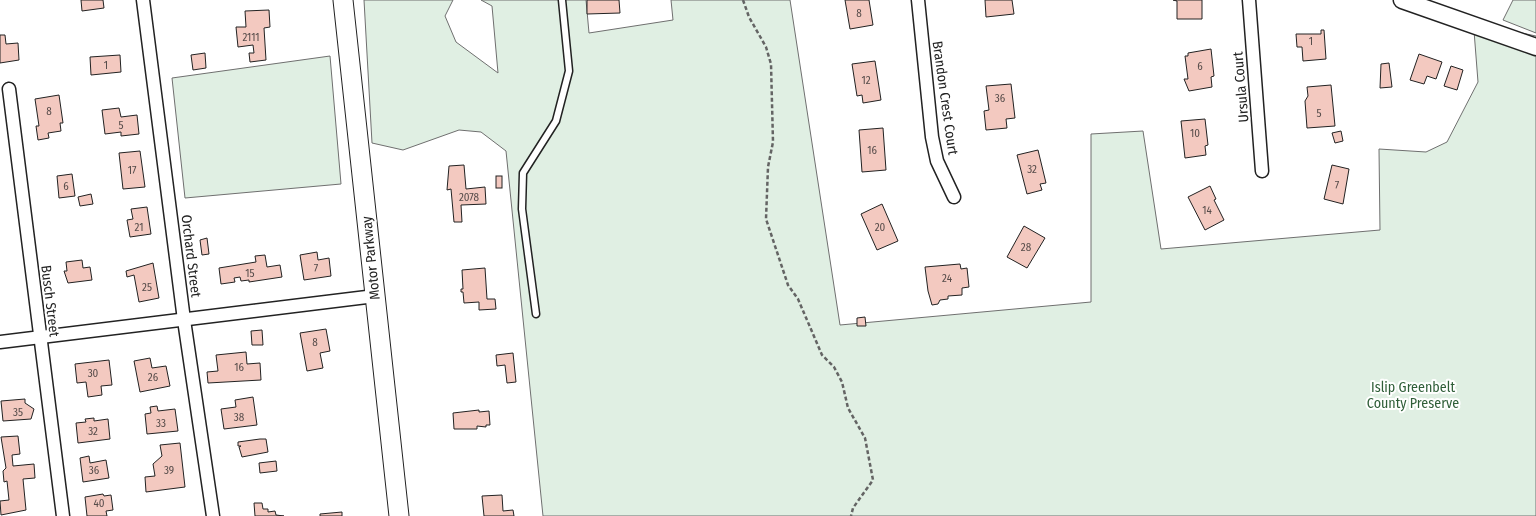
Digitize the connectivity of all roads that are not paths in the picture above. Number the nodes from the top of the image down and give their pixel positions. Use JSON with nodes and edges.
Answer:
{"nodes":[{"id":1,"x":143,"y":0,"type":"edge"},
{"id":2,"x":343,"y":0,"type":"edge"},
{"id":3,"x":562,"y":0,"type":"edge"},
{"id":4,"x":918,"y":0,"type":"edge"},
{"id":5,"x":1249,"y":0,"type":"edge"},
{"id":6,"x":1402,"y":0,"type":"edge"},
{"id":7,"x":1536,"y":47,"type":"edge"},
{"id":8,"x":9,"y":89,"type":"dead end"},
{"id":9,"x":1262,"y":172,"type":"dead end"},
{"id":10,"x":954,"y":196,"type":"dead end"},
{"id":11,"x":375,"y":296,"type":"junction"},
{"id":12,"x":536,"y":314,"type":"dead end"},
{"id":13,"x":184,"y":320,"type":"junction"},
{"id":14,"x":40,"y":336,"type":"junction"},
{"id":15,"x":0,"y":342,"type":"edge"},
{"id":16,"x":63,"y":516,"type":"edge"},
{"id":17,"x":213,"y":516,"type":"edge"},
{"id":18,"x":399,"y":516,"type":"edge"}],
"edges":[{"from":1,"to":13,"type":"street","name":"Orchard Street"},
{"from":2,"to":11,"type":"main road","name":"Motor Parkway"},
{"from":3,"to":12,"type":"lane"},
{"from":4,"to":10,"type":"street","name":"Brandon Crest Court"},
{"from":5,"to":9,"type":"street","name":"Ursula Court"},
{"from":6,"to":7,"type":"street"},
{"from":8,"to":14,"type":"street","name":"Busch Street"},
{"from":11,"to":13,"type":"street"},
{"from":11,"to":18,"type":"main road","name":"Motor Parkway"},
{"from":13,"to":14,"type":"street"},
{"from":13,"to":17,"type":"street","name":"Orchard Street"},
{"from":14,"to":15,"type":"street"},
{"from":14,"to":16,"type":"street","name":"Busch Street"}]}
